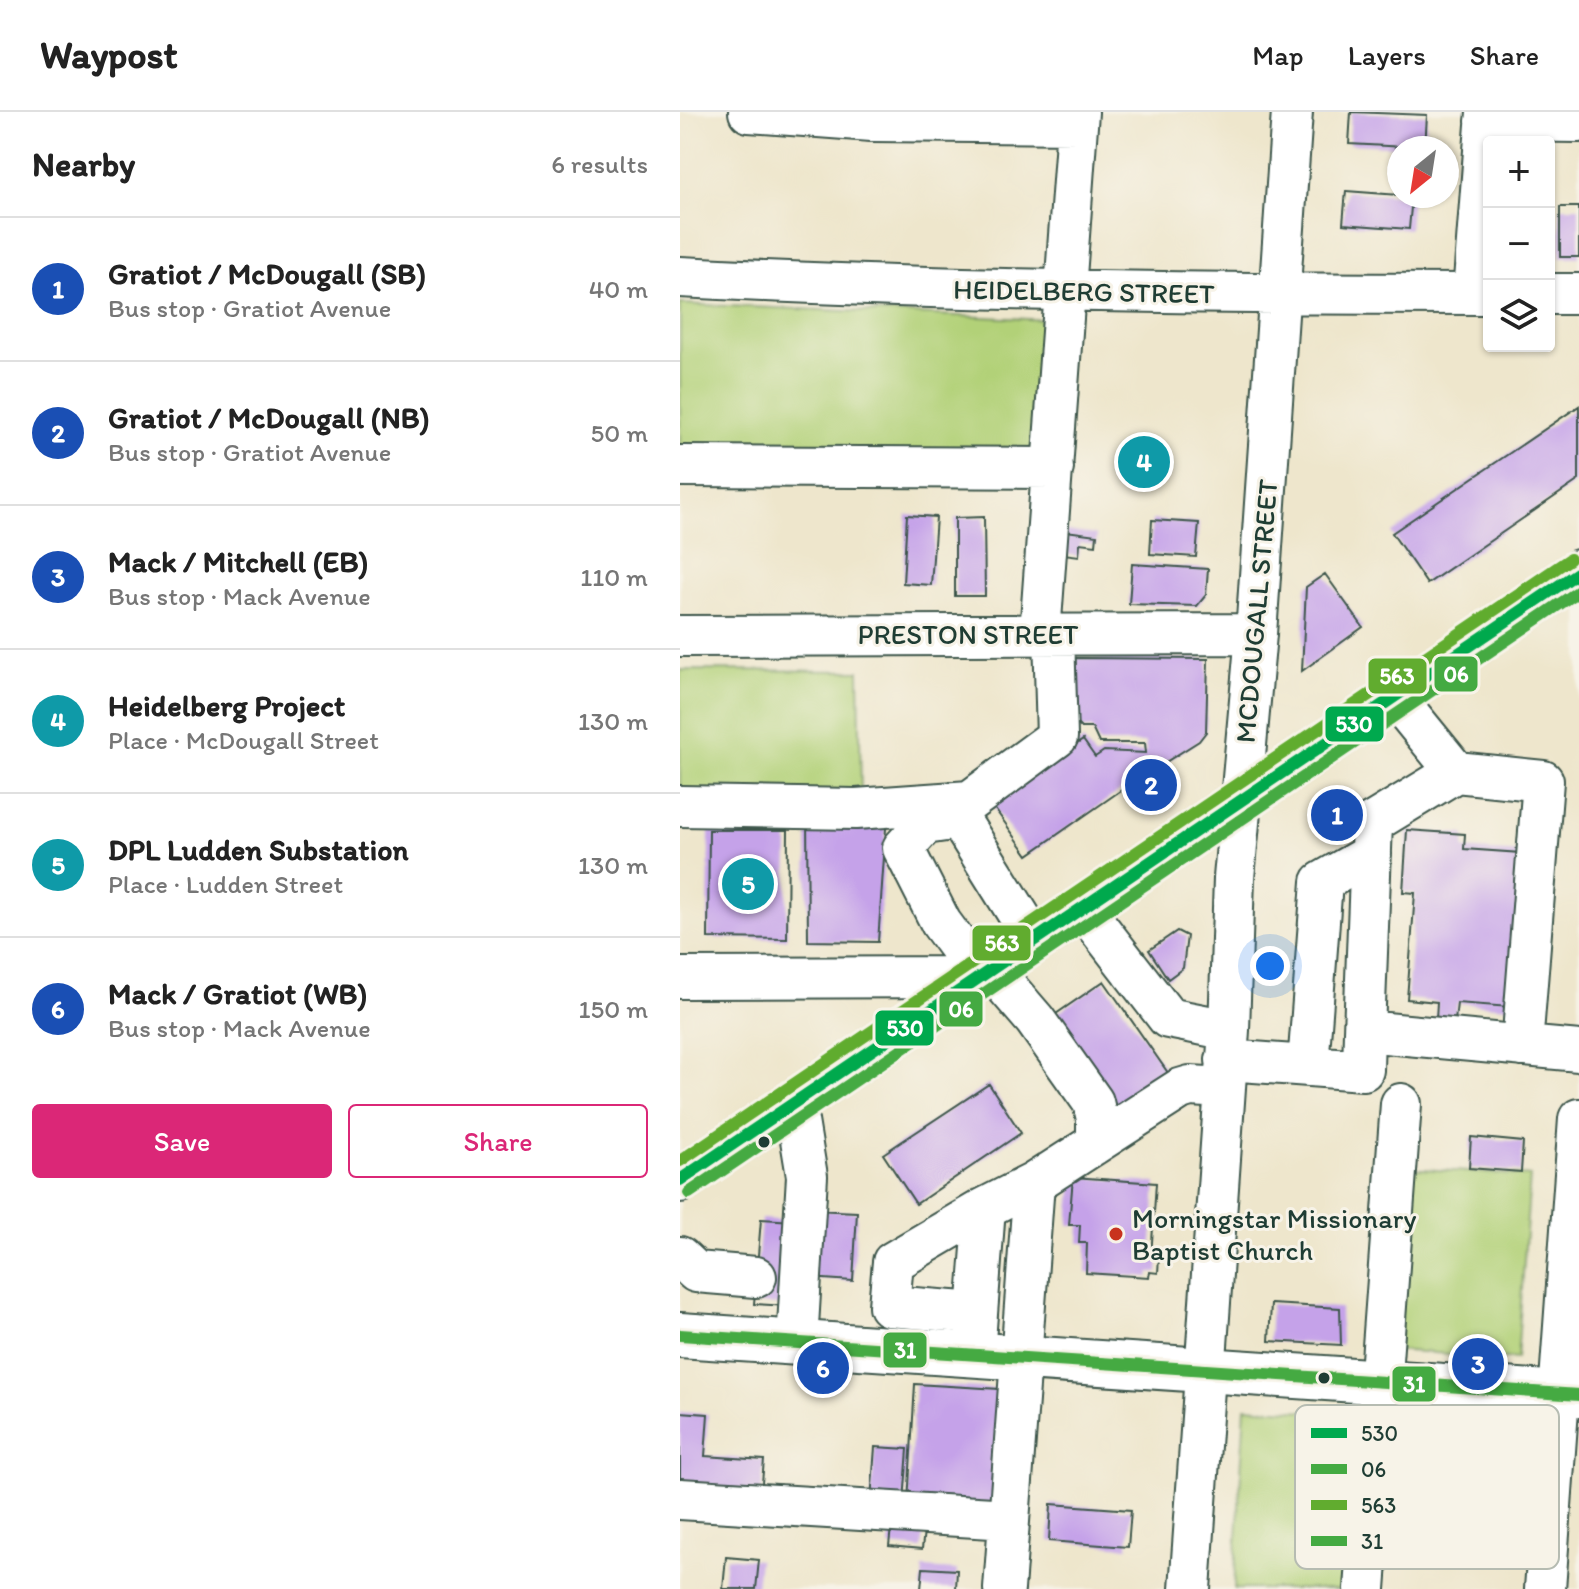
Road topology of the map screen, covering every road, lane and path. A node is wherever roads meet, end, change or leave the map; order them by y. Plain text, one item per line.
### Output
1 (749, 112) edge
2 (1292, 112) edge
3 (1487, 117) edge
4 (1077, 118) edge
5 (1579, 122) edge
6 (680, 277) edge
7 (1065, 292) junction
8 (1280, 294) junction
9 (1481, 294) edge
10 (1555, 294) edge
11 (1579, 294) edge
12 (680, 466) edge
13 (1053, 468) junction
14 (1579, 572) edge
15 (1047, 634) junction
16 (1256, 634) junction
17 (680, 636) edge
18 (1395, 697) junction
19 (1456, 772) junction
20 (1241, 801) junction
21 (680, 806) edge
22 (1371, 854) junction
23 (1083, 908) junction
24 (1035, 941) junction
25 (987, 973) junction
26 (680, 978) edge
27 (1364, 1031) junction
28 (1522, 1046) junction
29 (1579, 1051) edge
30 (1226, 1059) junction
31 (1308, 1066) junction
32 (795, 1103) junction
33 (1401, 1104) dead end
34 (1579, 1119) edge
35 (1093, 1145) junction
36 (680, 1180) edge
37 (1034, 1183) junction
38 (985, 1208) junction
39 (682, 1258) edge
40 (782, 1279) junction
41 (976, 1334) junction
42 (680, 1335) edge
43 (797, 1343) junction
44 (1021, 1358) junction
45 (1205, 1370) junction
46 (1382, 1381) junction
47 (1569, 1394) edge
48 (1380, 1405) edge
49 (1559, 1475) edge
50 (680, 1499) edge
51 (1009, 1519) junction
52 (1367, 1569) edge
53 (1547, 1569) edge
54 (1004, 1589) edge
55 (1190, 1589) edge
56 (1365, 1589) edge
57 (1545, 1589) edge

1 - 4 street
2 - 8 street, MCDOUGALL STREET
3 - 5 street
3 - 9 street
4 - 7 street
6 - 7 street, HEIDELBERG STREET
7 - 8 street, HEIDELBERG STREET
7 - 13 street
8 - 9 street, HEIDELBERG STREET
8 - 16 street, MCDOUGALL STREET
10 - 11 street
12 - 13 street
13 - 15 street
14 - 18 main road
15 - 16 street, PRESTON STREET
15 - 17 street, PRESTON STREET
15 - 21 street
16 - 20 street, MCDOUGALL STREET
18 - 19 street
18 - 20 main road
19 - 22 street
19 - 28 street
20 - 23 main road
20 - 30 street, MCDOUGALL STREET
22 - 27 street
22 - 31 street
23 - 24 main road
23 - 30 street
24 - 25 main road
24 - 25 street
25 - 26 street
25 - 32 main road
25 - 35 street
27 - 28 street
27 - 31 street
28 - 29 street
30 - 31 street
30 - 35 street
30 - 45 street, MCDOUGALL STREET
32 - 36 main road
32 - 40 street
33 - 46 street
34 - 47 street
35 - 37 street
37 - 38 street
37 - 44 street
38 - 41 street
38 - 41 street
39 - 40 street
40 - 43 street
41 - 43 main road
41 - 44 main road
42 - 43 main road
44 - 45 main road
44 - 51 street
45 - 46 main road
45 - 55 street, MCDOUGALL STREET
46 - 47 main road
46 - 48 street
47 - 49 street
50 - 51 street
51 - 54 street
52 - 56 street
53 - 57 street

